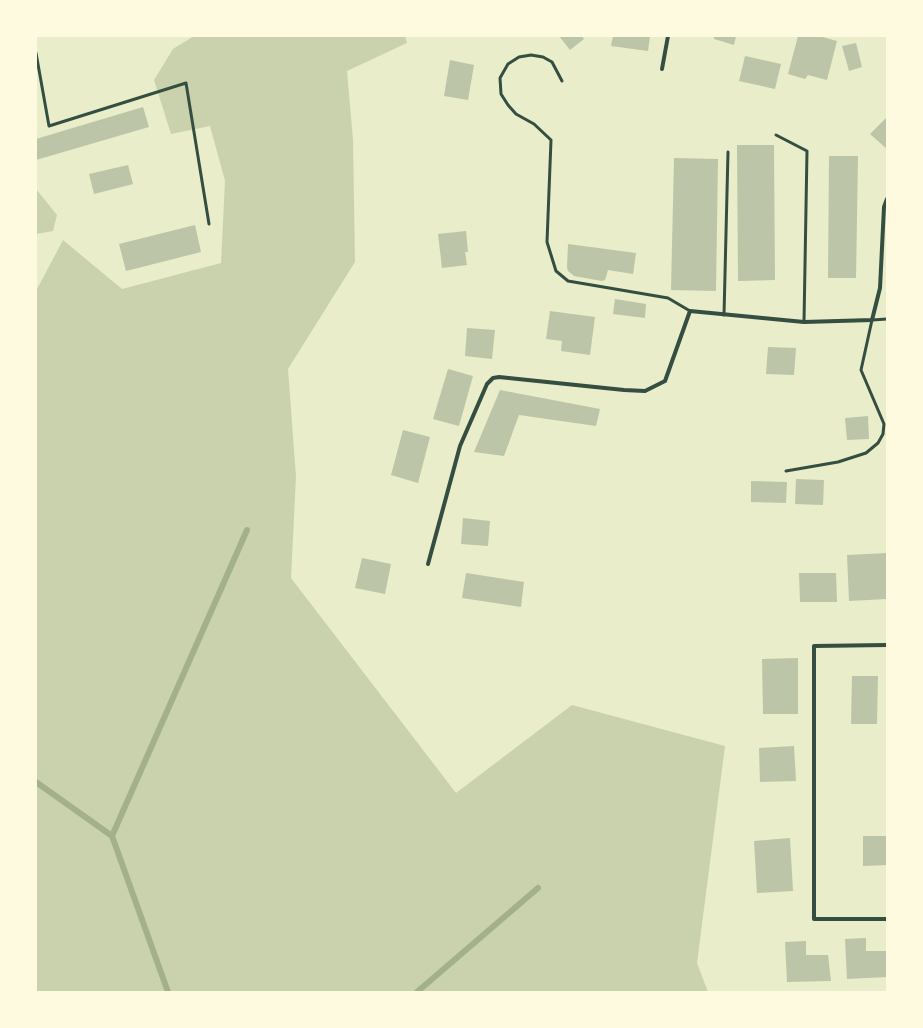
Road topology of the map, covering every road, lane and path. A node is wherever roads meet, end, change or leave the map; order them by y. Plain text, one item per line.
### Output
1 (668, 36) edge
2 (36, 53) edge
3 (662, 69) dead end
4 (562, 81) dead end
5 (776, 135) dead end
6 (728, 152) dead end
7 (887, 199) edge
8 (209, 224) dead end
9 (690, 312) junction
10 (724, 315) junction
11 (887, 319) edge
12 (872, 320) junction
13 (804, 322) junction
14 (786, 471) dead end
15 (428, 564) dead end
16 (887, 645) edge
17 (887, 919) edge

1 - 3 street
2 - 8 lane
4 - 9 lane
5 - 13 lane
6 - 10 lane
7 - 12 street
9 - 10 street
9 - 15 street
10 - 13 street
11 - 12 lane
12 - 13 street
12 - 14 lane
16 - 17 street

